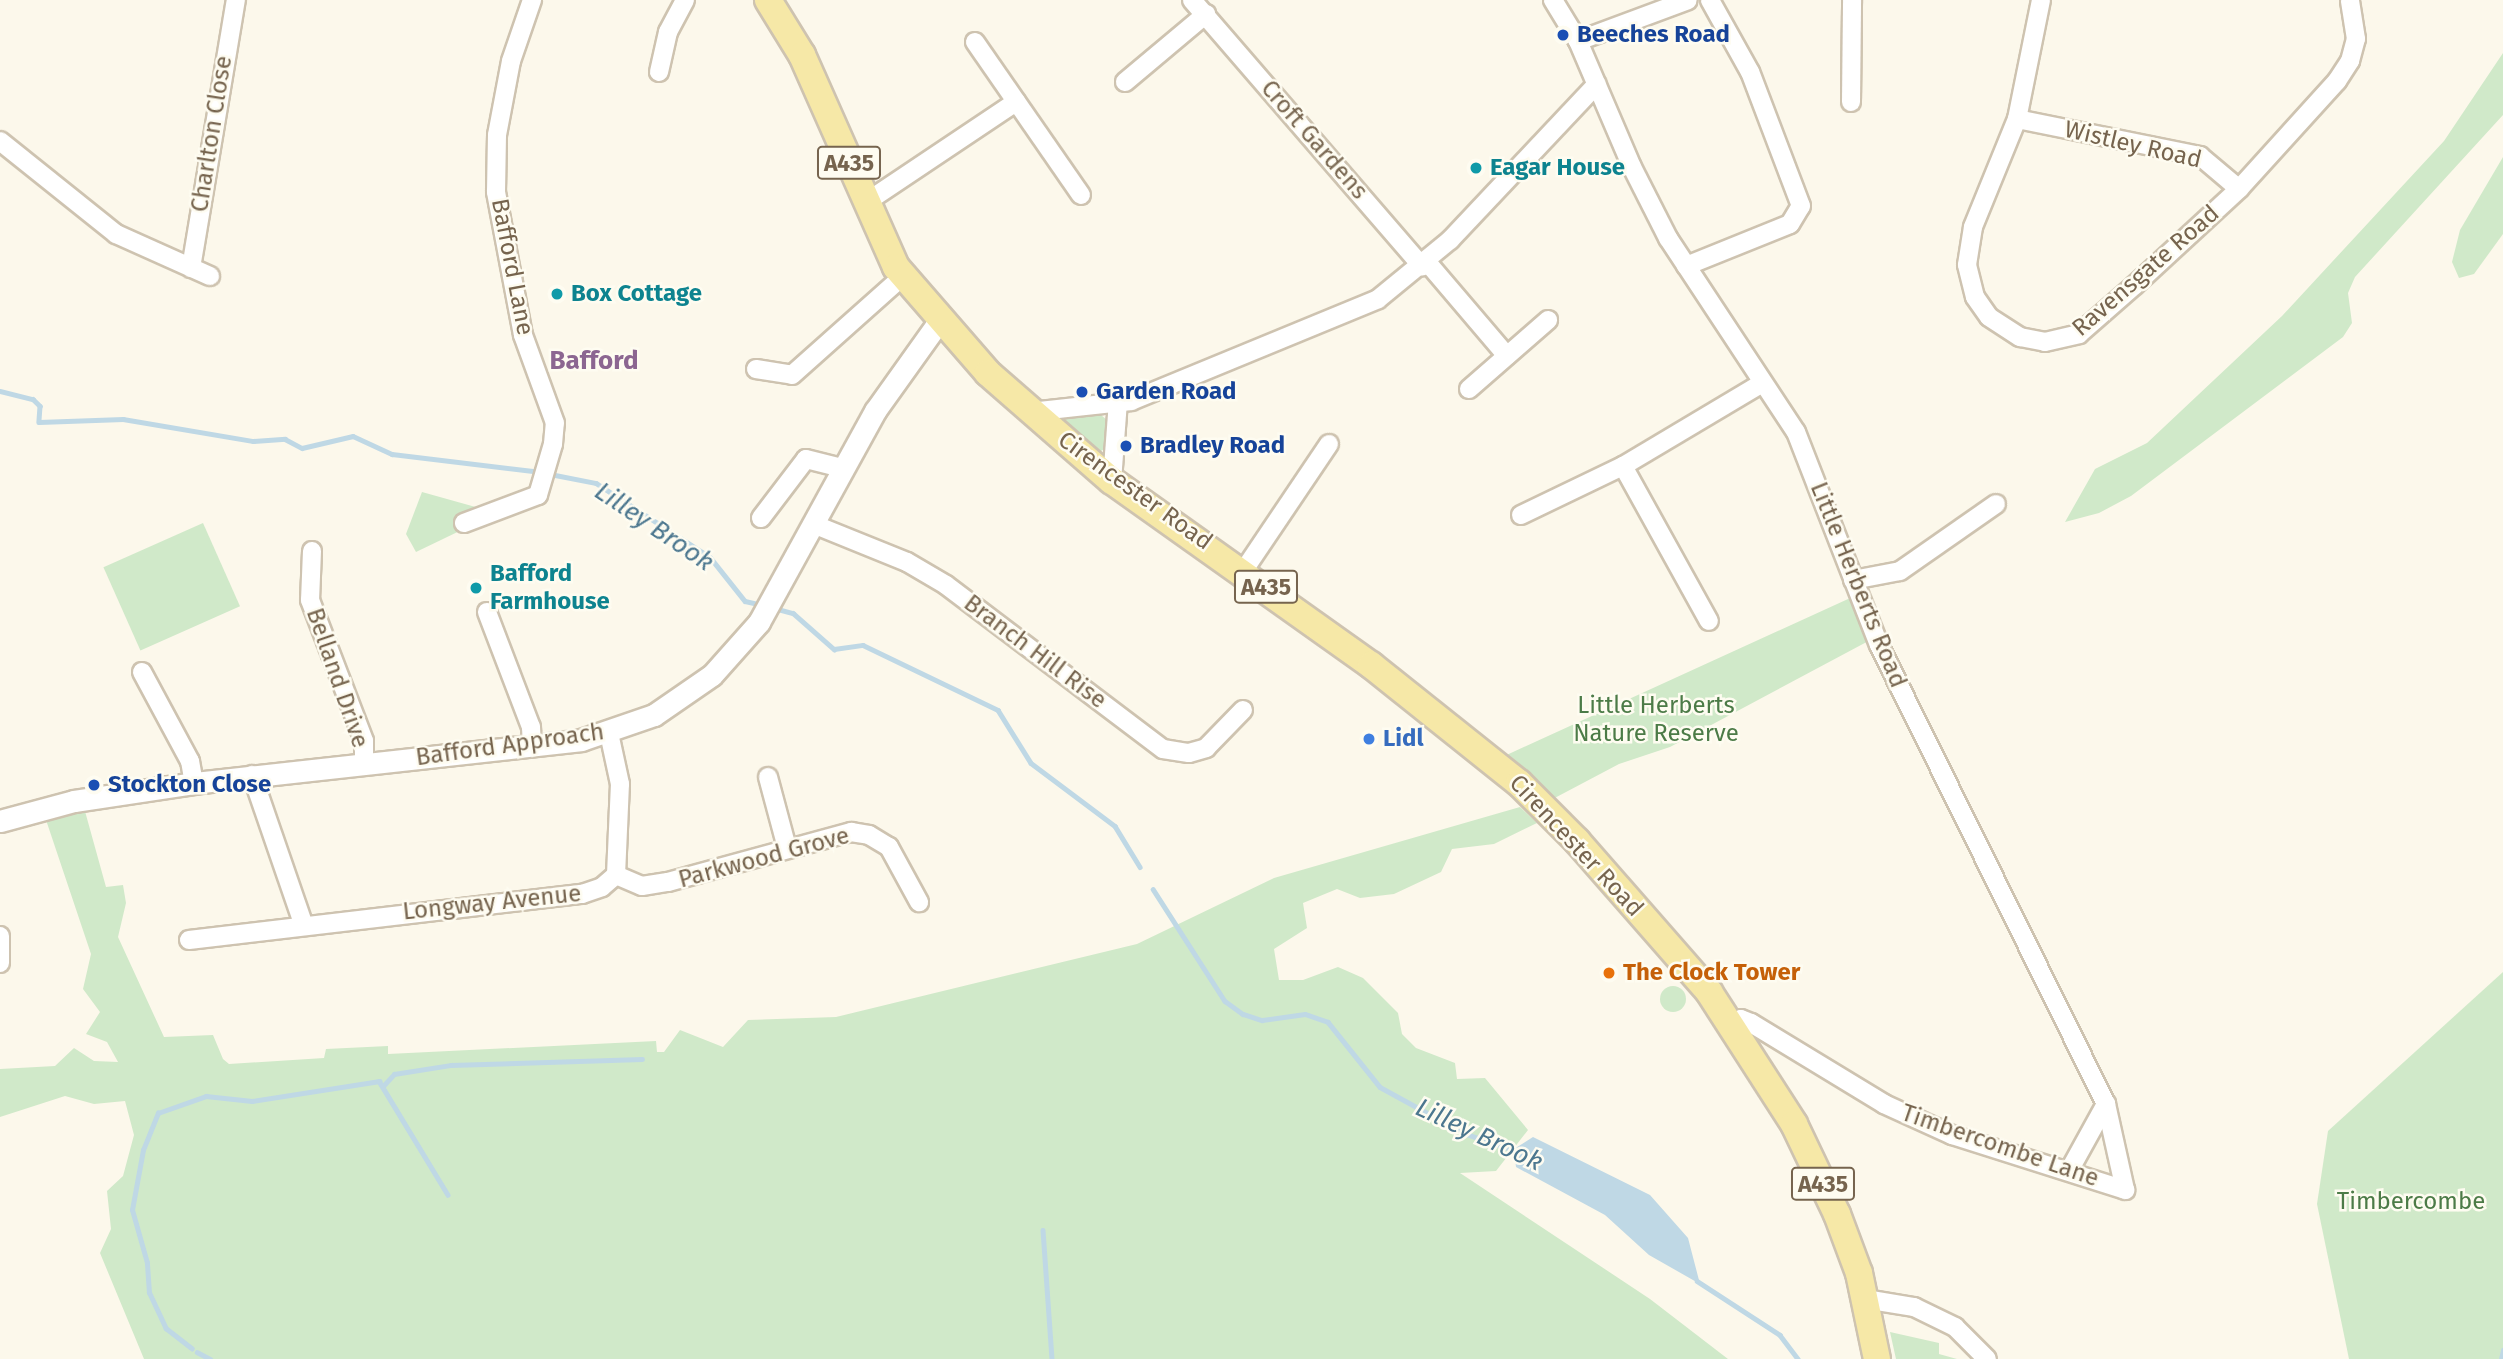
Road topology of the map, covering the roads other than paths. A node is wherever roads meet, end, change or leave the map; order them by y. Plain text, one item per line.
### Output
1 (236, 0) edge
2 (532, 0) edge
3 (685, 0) edge
4 (768, 0) edge
5 (1192, 0) edge
6 (1553, 0) edge
7 (1688, 0) edge
8 (1710, 0) edge
9 (1852, 0) edge
10 (2041, 0) edge
11 (2350, 0) edge
12 (1203, 7) edge
13 (1578, 41) junction
14 (975, 42) dead end
15 (659, 72) dead end
16 (1125, 82) dead end
17 (1597, 84) junction
18 (1016, 102) junction
19 (1851, 102) dead end
20 (2017, 118) junction
21 (0, 141) edge
22 (2239, 189) junction
23 (1081, 195) dead end
24 (865, 203) junction
25 (1424, 264) junction
26 (1685, 266) junction
27 (191, 268) junction
28 (210, 276) dead end
29 (902, 276) junction
30 (940, 320) junction
31 (1548, 320) dead end
32 (1507, 356) junction
33 (756, 369) dead end
34 (1762, 383) junction
35 (1469, 389) dead end
36 (1118, 402) junction
37 (1030, 412) junction
38 (1329, 444) dead end
39 (1623, 466) junction
40 (842, 468) junction
41 (1112, 481) junction
42 (1996, 504) dead end
43 (1521, 515) dead end
44 (761, 518) dead end
45 (464, 523) dead end
46 (813, 524) junction
47 (312, 551) dead end
48 (1244, 570) junction
49 (1853, 580) junction
50 (487, 612) dead end
51 (1709, 621) dead end
52 (142, 672) dead end
53 (1243, 710) dead end
54 (610, 733) junction
55 (532, 745) junction
56 (364, 763) junction
57 (252, 775) junction
58 (768, 777) dead end
59 (194, 783) junction
60 (0, 821) edge
61 (787, 848) junction
62 (616, 875) junction
63 (919, 902) dead end
64 (303, 923) junction
65 (0, 936) edge
66 (189, 940) dead end
67 (0, 963) edge
68 (1731, 1024) junction
69 (2106, 1104) junction
70 (2069, 1171) junction
71 (2125, 1190) joint
72 (1865, 1299) junction
73 (1877, 1359) edge
74 (1987, 1359) edge

1 - 27 street, Charlton Close
2 - 45 street, Bafford Lane
3 - 15 street
4 - 24 main road, Cirencester Road / A435
5 - 12 street, Croft Gardens
6 - 13 street, Little Herberts Road
7 - 13 street
8 - 26 street
9 - 19 street
10 - 20 street, Ravensgate Road
11 - 22 street, Ravensgate Road
12 - 16 street
12 - 25 street, Croft Gardens
13 - 17 street, Little Herberts Road
14 - 18 street
17 - 25 street
17 - 26 street, Little Herberts Road
18 - 23 street
18 - 24 street
20 - 22 street, Wistley Road
20 - 22 street, Ravensgate Road
21 - 27 street
24 - 29 main road, Cirencester Road / A435
25 - 32 street
25 - 36 street
26 - 34 street, Little Herberts Road
27 - 28 street
29 - 30 main road, Cirencester Road / A435
29 - 33 street
30 - 37 main road, Cirencester Road / A435
30 - 40 street, Bafford Approach
31 - 32 street
32 - 35 street
34 - 39 street
34 - 49 street, Little Herberts Road
36 - 37 street
36 - 41 street
37 - 41 main road, Cirencester Road / A435
38 - 48 street
39 - 43 street
39 - 51 street
40 - 44 street
40 - 46 street, Bafford Approach
41 - 48 main road, Cirencester Road / A435
42 - 49 street
46 - 53 street, Branch Hill Rise
46 - 54 street, Bafford Approach
47 - 56 street, Belland Drive
48 - 68 main road, Cirencester Road / A435
49 - 69 street, Little Herberts Road
50 - 55 street
52 - 59 street
54 - 55 street, Bafford Approach
54 - 62 street, Longway Avenue
55 - 56 street, Bafford Approach
56 - 57 street, Bafford Approach
57 - 59 street, Bafford Approach
57 - 64 street
58 - 61 street
59 - 60 street, Bafford Approach
61 - 62 street, Parkwood Grove
61 - 63 street, Parkwood Grove
62 - 64 street, Longway Avenue
64 - 66 street, Longway Avenue
65 - 67 street
68 - 70 street, Timbercombe Lane
68 - 72 main road, Cirencester Road / A435
69 - 70 street
69 - 71 street, Little Herberts Road
70 - 71 street, Timbercombe Lane
72 - 73 main road, Cirencester Road / A435
72 - 74 street

